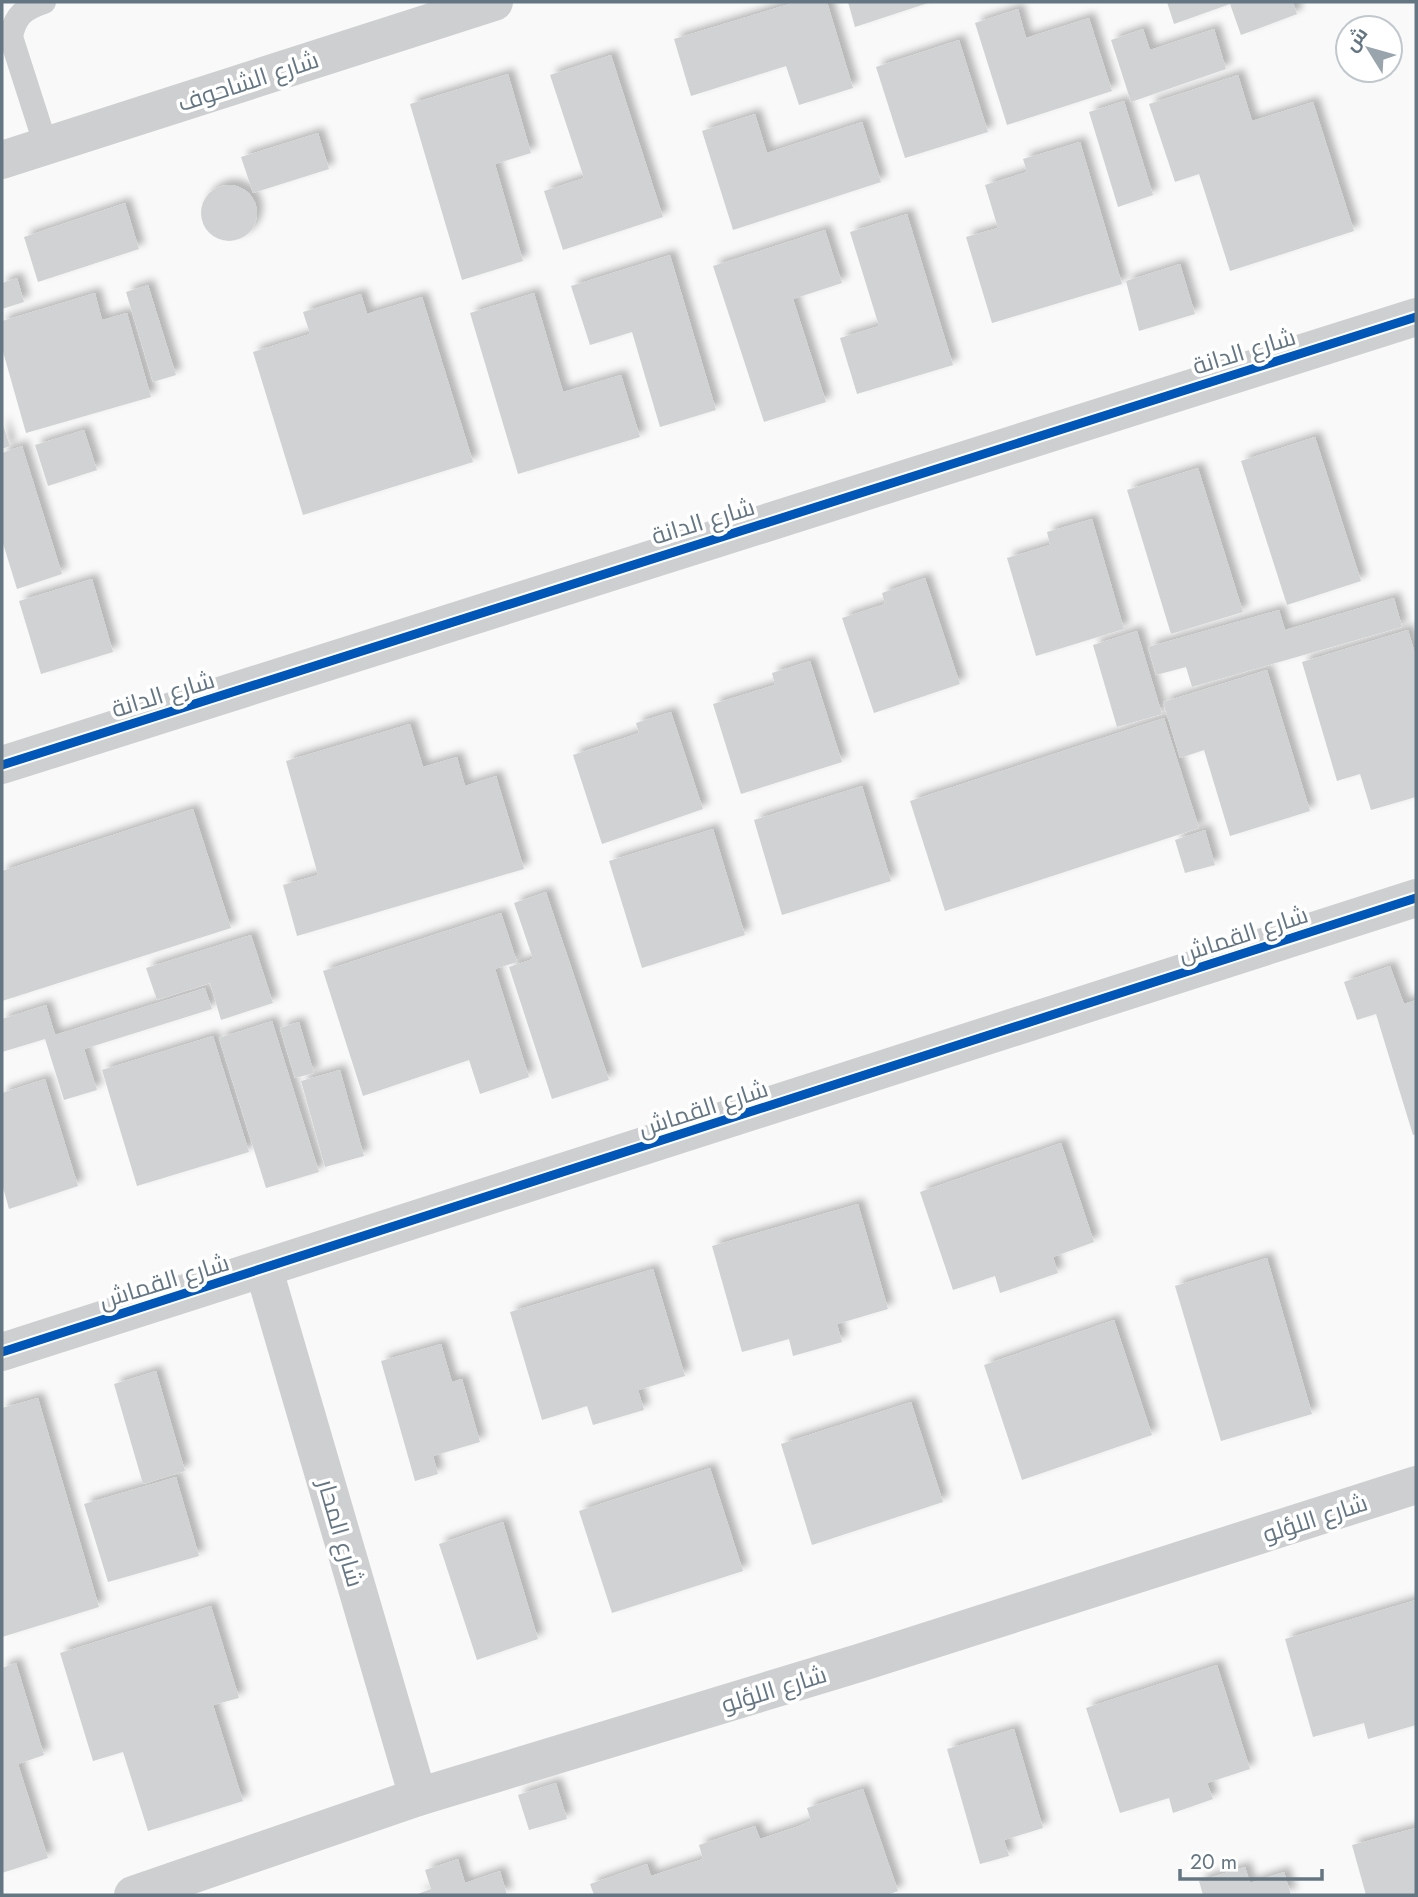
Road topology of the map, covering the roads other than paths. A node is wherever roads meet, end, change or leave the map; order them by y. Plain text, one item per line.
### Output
1 (44, 2) edge
2 (494, 2) edge
3 (46, 146) junction
4 (2, 160) edge
5 (1416, 317) edge
6 (2, 765) edge
7 (1416, 898) edge
8 (264, 1270) junction
9 (2, 1352) edge
10 (1416, 1485) edge
11 (418, 1797) junction
12 (133, 1895) edge

1 - 3 lane
2 - 3 street, شارع الشاحوف
3 - 4 street, شارع الشاحوف
5 - 6 street, شارع الدانة
7 - 8 street, شارع القماش
8 - 9 street, شارع القماش
8 - 11 street, شارع المحار
10 - 11 street, شارع اللؤلو
11 - 12 street, شارع اللؤلو

